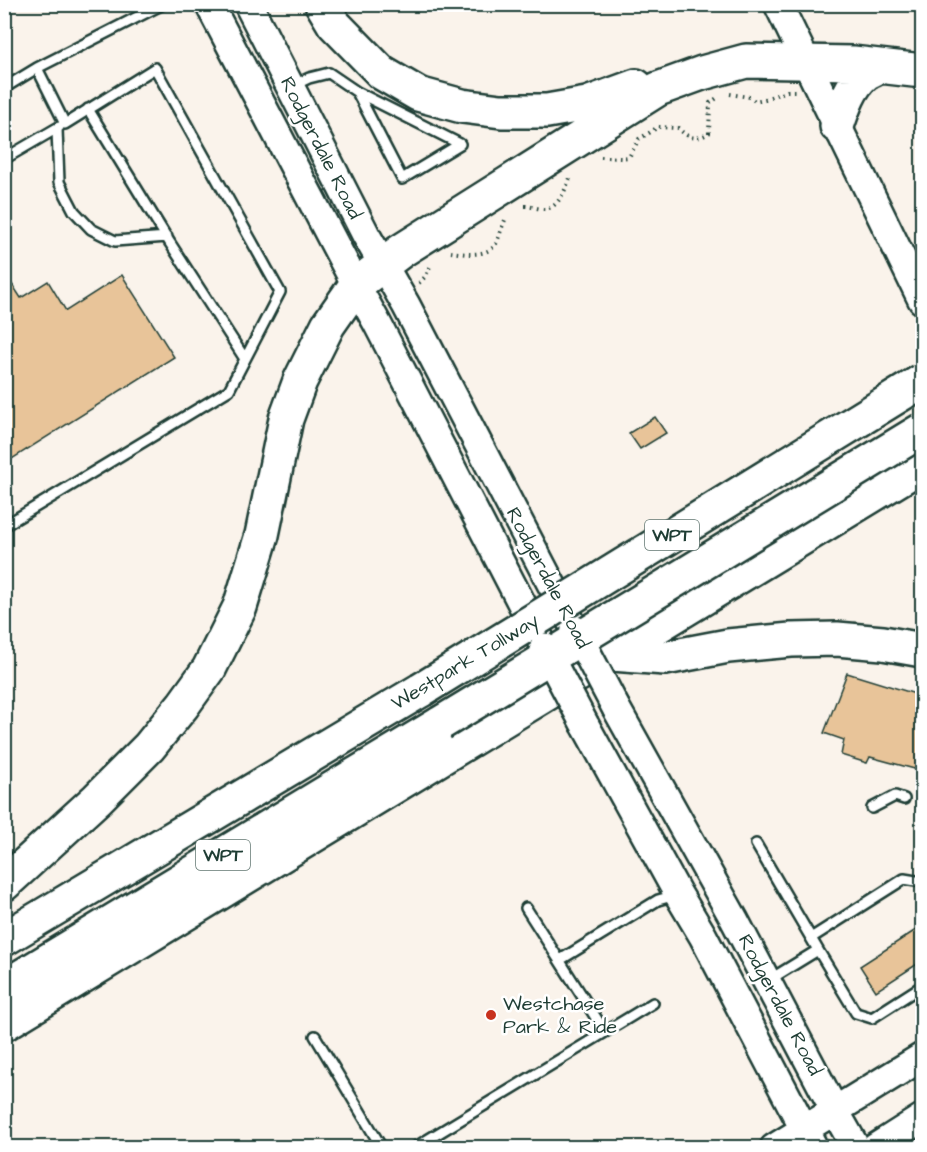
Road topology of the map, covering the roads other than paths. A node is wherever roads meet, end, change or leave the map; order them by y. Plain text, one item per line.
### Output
1 (163, 4) edge
2 (209, 4) edge
3 (248, 4) edge
4 (322, 4) edge
5 (778, 4) edge
6 (37, 68) junction
7 (865, 68) junction
8 (922, 71) edge
9 (810, 72) junction
10 (290, 87) junction
11 (4, 88) edge
12 (658, 89) junction
13 (357, 92) junction
14 (88, 109) junction
15 (61, 126) junction
16 (837, 126) junction
17 (4, 159) edge
18 (167, 237) junction
19 (382, 264) junction
20 (356, 285) junction
21 (922, 300) edge
22 (245, 359) junction
23 (922, 381) edge
24 (922, 430) edge
25 (922, 465) edge
26 (4, 525) edge
27 (922, 650) edge
28 (612, 654) junction
29 (609, 768) junction
30 (904, 799) dead end
31 (872, 808) dead end
32 (756, 844) dead end
33 (708, 874) junction
34 (922, 882) edge
35 (4, 884) edge
36 (678, 894) junction
37 (526, 908) dead end
38 (811, 938) junction
39 (4, 939) edge
40 (818, 951) junction
41 (560, 960) junction
42 (767, 981) junction
43 (922, 986) edge
44 (4, 987) edge
45 (653, 1003) dead end
46 (4, 1024) edge
47 (605, 1032) junction
48 (315, 1036) dead end
49 (922, 1057) edge
50 (835, 1111) junction
51 (922, 1118) edge
52 (809, 1138) edge
53 (382, 1148) edge
54 (414, 1148) edge
55 (774, 1148) edge
56 (856, 1148) edge
57 (875, 1148) edge

1 - 6 lane
2 - 20 street, Rodgerdale Road
3 - 10 street, Rodgerdale Road
4 - 12 highway
5 - 9 street
6 - 11 lane
6 - 15 lane
7 - 8 highway
7 - 9 highway
7 - 16 highway
9 - 12 highway
9 - 16 street
10 - 13 lane
10 - 19 street, Rodgerdale Road
12 - 19 highway
13 - 13 lane
14 - 15 lane
14 - 18 lane
14 - 22 lane
15 - 17 lane
15 - 18 lane
16 - 21 street
18 - 22 lane
19 - 20 highway
19 - 33 street, Rodgerdale Road, bridge
20 - 29 street, Rodgerdale Road, bridge
20 - 35 highway
22 - 26 lane
23 - 39 highway, Westpark Tollway / WPT, bridge
24 - 44 highway, Westpark Tollway / WPT, bridge
25 - 28 highway
27 - 28 highway
28 - 46 highway
29 - 33 street
29 - 36 street, Rodgerdale Road
30 - 31 lane
32 - 38 lane
33 - 42 street, Rodgerdale Road
34 - 38 lane
36 - 41 lane
36 - 52 street, Rodgerdale Road
37 - 41 lane
38 - 40 lane
40 - 42 lane
40 - 43 lane
41 - 47 lane
42 - 50 street, Rodgerdale Road
45 - 47 lane
47 - 54 lane
48 - 53 lane
49 - 50 street
50 - 52 street
50 - 56 street, Rodgerdale Road
51 - 57 street
52 - 55 street

